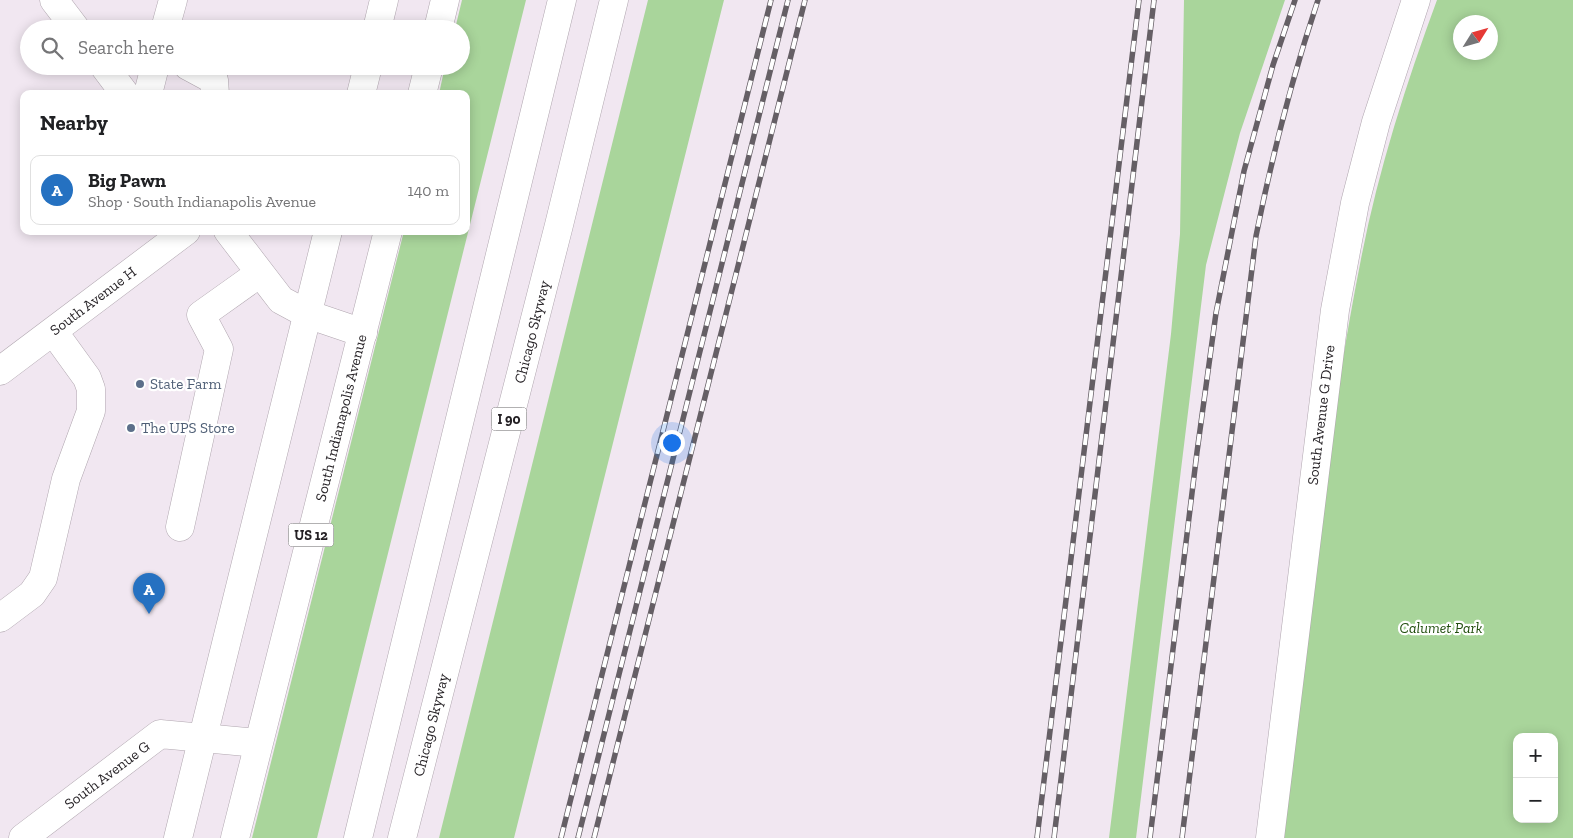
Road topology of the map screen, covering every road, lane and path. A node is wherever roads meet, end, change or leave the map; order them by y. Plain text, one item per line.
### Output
1 (54, 0) edge
2 (172, 0) edge
3 (384, 0) edge
4 (445, 0) edge
5 (562, 0) edge
6 (614, 0) edge
7 (1416, 0) edge
8 (69, 20) edge
9 (167, 20) edge
10 (379, 20) edge
11 (440, 20) edge
12 (111, 75) edge
13 (153, 75) edge
14 (205, 75) edge
15 (366, 75) edge
16 (427, 75) edge
17 (122, 90) edge
18 (149, 90) edge
19 (215, 90) edge
20 (362, 90) edge
21 (423, 90) edge
22 (181, 235) edge
23 (231, 235) edge
24 (327, 235) edge
25 (387, 235) edge
26 (260, 273) junction
27 (307, 314) junction
28 (53, 331) junction
29 (362, 333) junction
30 (0, 371) edge
31 (180, 527) dead end
32 (0, 618) edge
33 (203, 738) junction
34 (258, 743) junction
35 (23, 838) edge
36 (178, 838) edge
37 (235, 838) edge
38 (358, 838) edge
39 (402, 838) edge
40 (1270, 838) edge

1 - 8 main road
2 - 9 main road
3 - 10 main road
4 - 11 main road
5 - 38 main road
6 - 39 main road, Chicago Skyway / I 90
7 - 40 main road, South Avenue G Drive
12 - 17 main road
13 - 18 main road
14 - 19 main road
15 - 20 main road
16 - 21 main road
22 - 28 main road, South Avenue H
23 - 26 main road
24 - 27 main road
25 - 29 main road, South Indianapolis Avenue / US 12
26 - 27 main road
26 - 31 main road
27 - 29 main road
27 - 33 main road
28 - 30 main road, South Avenue H
28 - 32 main road
29 - 34 main road, South Indianapolis Avenue / US 12
33 - 34 main road, South Avenue G
33 - 35 main road, South Avenue G
33 - 36 main road
34 - 37 main road, South Indianapolis Avenue / US 12

